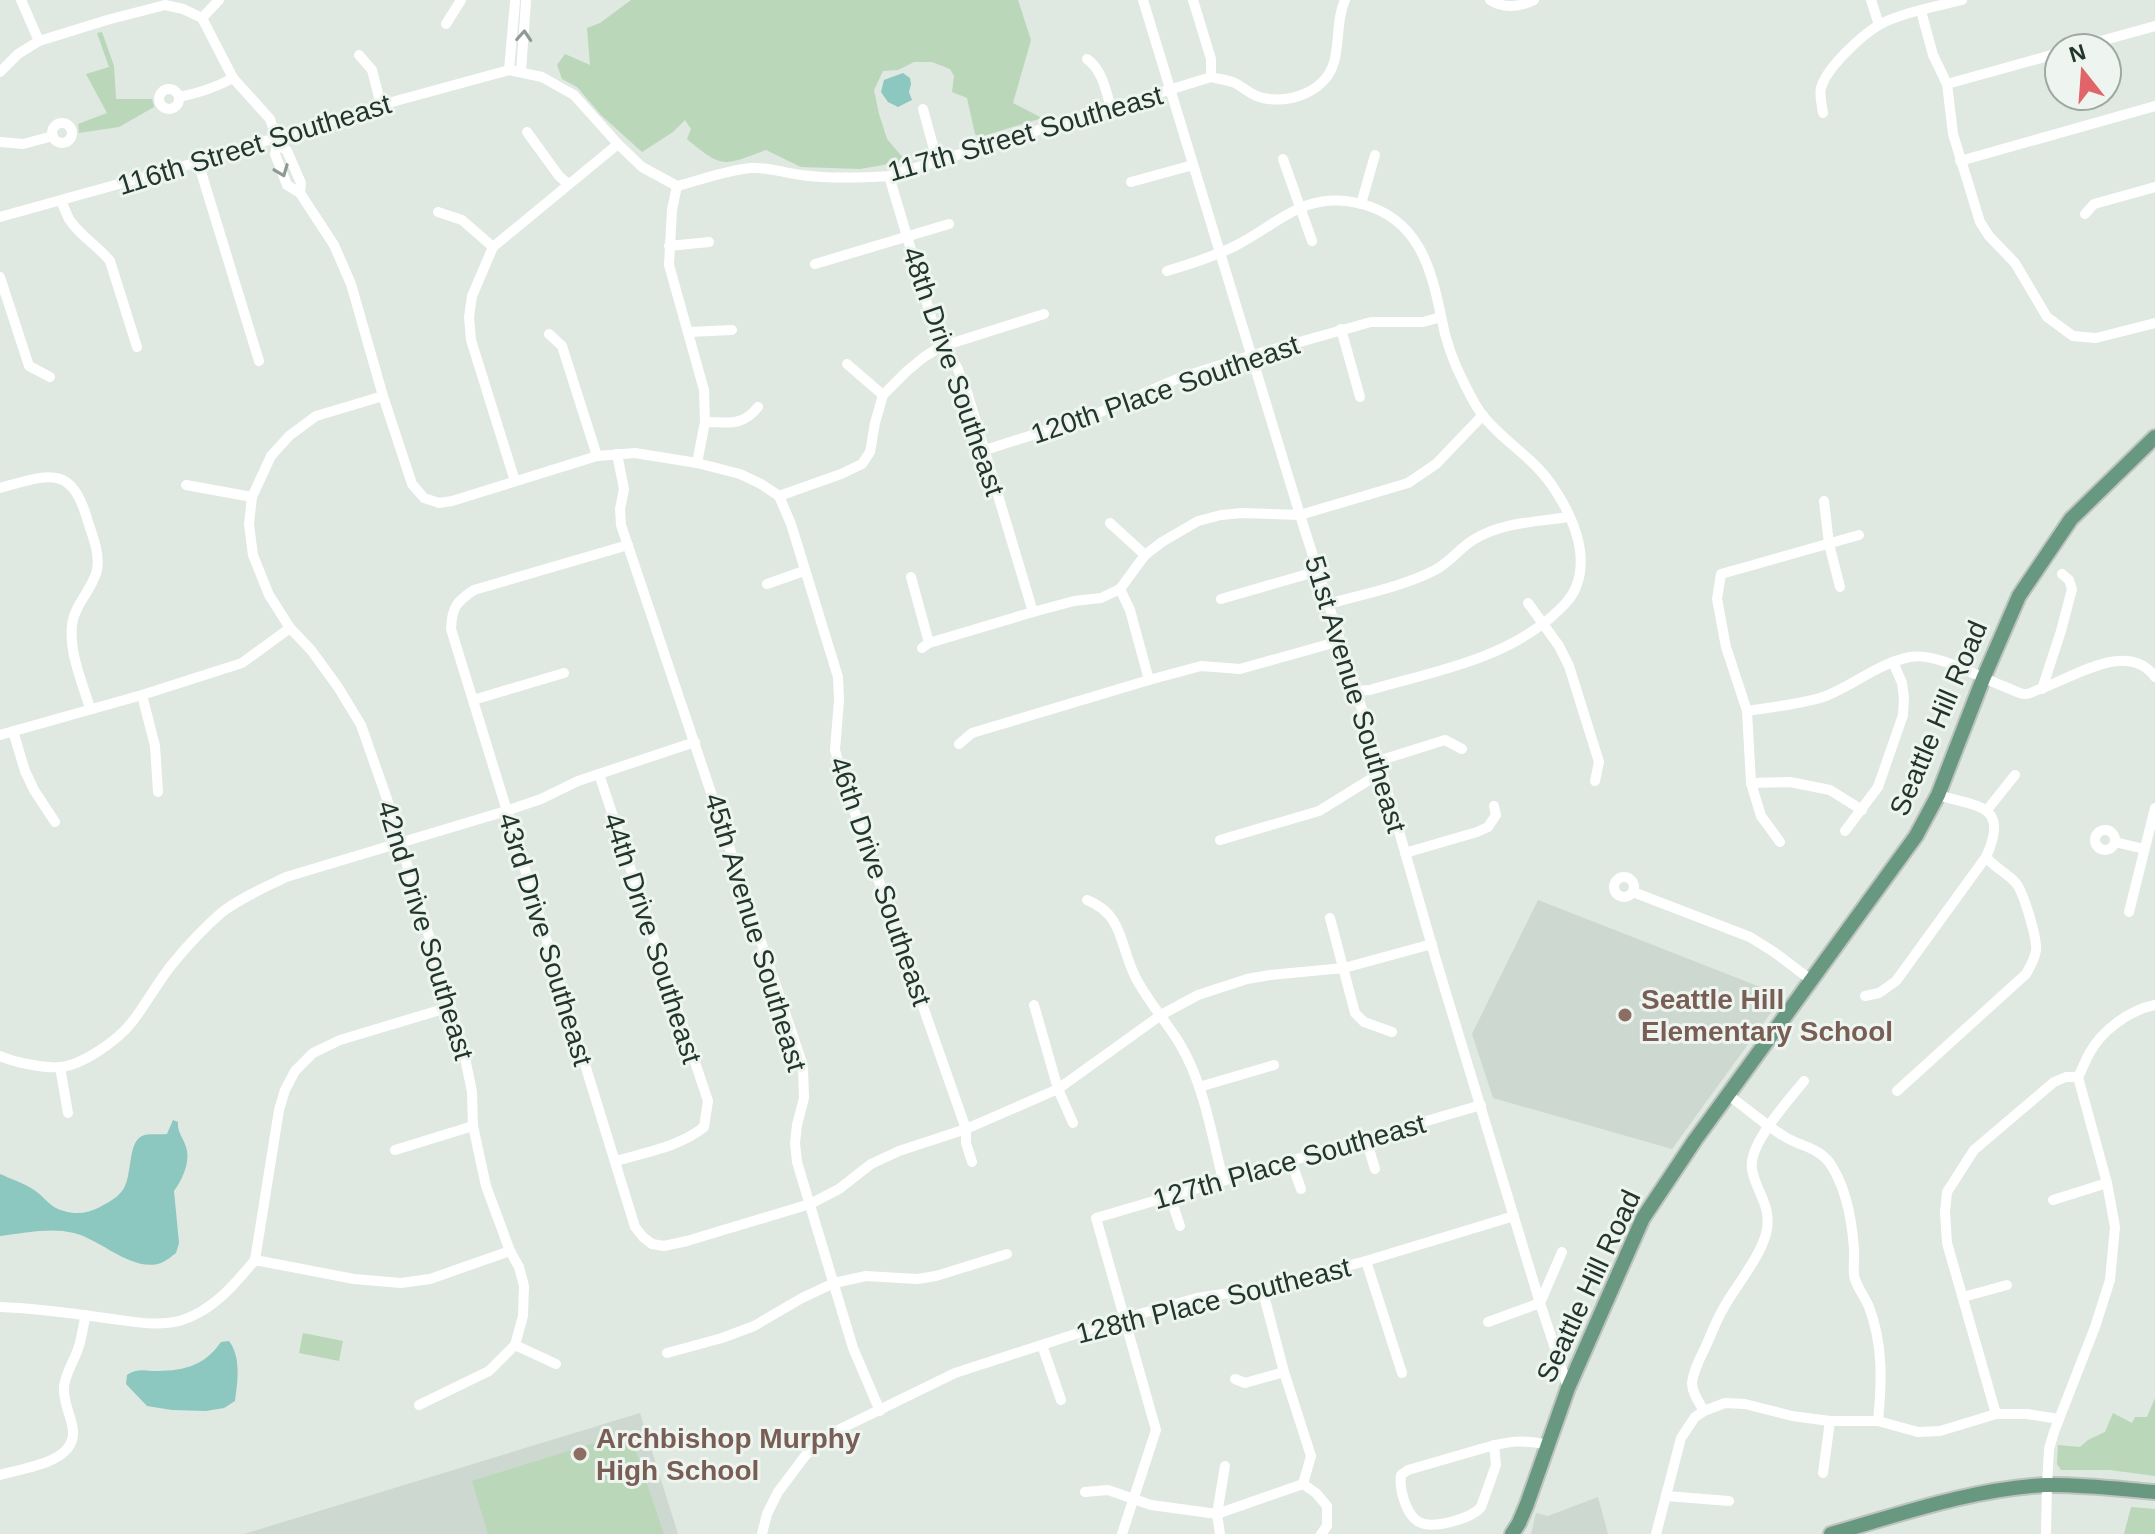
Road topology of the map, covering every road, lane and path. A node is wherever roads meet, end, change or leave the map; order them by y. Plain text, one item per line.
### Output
1 (21, 0) edge
2 (219, 0) edge
3 (461, 0) edge
4 (1143, 0) edge
5 (1193, 0) edge
6 (1345, 0) edge
7 (1534, 0) edge
8 (1871, 0) edge
9 (1962, 0) edge
10 (521, 1) edge
11 (1494, 3) edge
12 (1921, 11) junction
13 (202, 18) junction
14 (446, 24) dead end
15 (1879, 25) junction
16 (2155, 26) edge
17 (2123, 35) edge
18 (39, 41) junction
19 (359, 55) dead end
20 (2043, 57) edge
21 (1087, 59) dead end
22 (509, 70) junction
23 (521, 71) junction
24 (0, 72) edge
25 (1211, 77) junction
26 (233, 78) junction
27 (1947, 84) junction
28 (1170, 90) junction
29 (179, 97) dead end
30 (381, 105) junction
31 (2155, 106) edge
32 (1111, 108) junction
33 (923, 109) dead end
34 (1823, 113) dead end
35 (527, 132) dead end
36 (53, 136) dead end
37 (277, 140) junction
38 (0, 142) edge
39 (618, 144) junction
40 (1375, 155) dead end
41 (1283, 159) dead end
42 (937, 160) junction
43 (1960, 161) junction
44 (198, 162) junction
45 (1193, 165) junction
46 (889, 176) junction
47 (1131, 182) dead end
48 (568, 184) junction
49 (677, 186) junction
50 (2155, 187) edge
51 (61, 201) junction
52 (1361, 204) junction
53 (1300, 206) junction
54 (438, 212) dead end
55 (2085, 214) dead end
56 (0, 217) edge
57 (949, 224) dead end
58 (907, 238) junction
59 (1312, 241) dead end
60 (709, 242) dead end
61 (669, 246) junction
62 (493, 247) junction
63 (1221, 253) junction
64 (815, 264) dead end
65 (1167, 271) dead end
66 (0, 277) edge
67 (1044, 314) dead end
68 (1441, 317) junction
69 (2155, 323) edge
70 (1341, 329) junction
71 (732, 330) dead end
72 (689, 332) junction
73 (549, 334) dead end
74 (137, 347) dead end
75 (940, 347) junction
76 (1253, 355) junction
77 (259, 361) dead end
78 (847, 364) dead end
79 (50, 377) dead end
80 (883, 395) junction
81 (383, 396) junction
82 (1360, 397) dead end
83 (758, 407) dead end
84 (1483, 415) junction
85 (705, 422) junction
86 (2155, 437) edge
87 (985, 450) junction
88 (617, 454) junction
89 (597, 456) junction
90 (697, 463) junction
91 (515, 481) junction
92 (186, 485) dead end
93 (0, 488) edge
94 (779, 496) junction
95 (252, 497) junction
96 (1824, 501) dead end
97 (1300, 515) junction
98 (1569, 517) junction
99 (1110, 523) dead end
100 (1859, 535) dead end
101 (1829, 544) junction
102 (628, 545) junction
103 (1145, 555) junction
104 (804, 571) junction
105 (1318, 571) junction
106 (2062, 574) dead end
107 (911, 577) dead end
108 (767, 584) dead end
109 (1840, 587) dead end
110 (1120, 589) junction
111 (1221, 599) dead end
112 (1528, 603) dead end
113 (1328, 604) junction
114 (1033, 612) junction
115 (1542, 624) junction
116 (290, 628) junction
117 (1340, 641) junction
118 (1893, 662) junction
119 (564, 673) dead end
120 (2155, 677) edge
121 (1983, 679) junction
122 (1149, 680) junction
123 (2042, 689) junction
124 (1356, 691) junction
125 (142, 695) junction
126 (473, 700) junction
127 (90, 708) junction
128 (1747, 711) junction
129 (13, 731) junction
130 (0, 735) edge
131 (695, 742) junction
132 (959, 744) dead end
133 (1462, 749) dead end
134 (1380, 766) junction
135 (599, 774) junction
136 (2015, 775) dead end
137 (1595, 781) dead end
138 (1751, 783) junction
139 (158, 792) dead end
140 (1938, 795) junction
141 (1494, 806) dead end
142 (2155, 808) edge
143 (1862, 810) junction
144 (1987, 810) junction
145 (506, 811) junction
146 (55, 822) dead end
147 (1845, 831) dead end
148 (1220, 840) dead end
149 (401, 841) junction
150 (1780, 842) dead end
151 (2115, 842) dead end
152 (2144, 849) junction
153 (1405, 853) junction
154 (1986, 857) junction
155 (1633, 892) dead end
156 (1087, 900) dead end
157 (2129, 912) dead end
158 (1330, 918) dead end
159 (1432, 944) junction
160 (1344, 968) junction
161 (1811, 980) junction
162 (1865, 996) dead end
163 (1034, 1005) dead end
164 (2155, 1005) edge
165 (450, 1007) junction
166 (1161, 1015) junction
167 (1392, 1032) dead end
168 (0, 1056) edge
169 (1274, 1065) dead end
170 (60, 1067) junction
171 (2078, 1077) junction
172 (1804, 1081) dead end
173 (1199, 1087) junction
174 (1058, 1089) junction
175 (1897, 1091) dead end
176 (1728, 1095) junction
177 (1481, 1105) junction
178 (68, 1113) dead end
179 (1073, 1123) dead end
180 (1768, 1125) junction
181 (473, 1126) junction
182 (966, 1129) junction
183 (1366, 1139) junction
184 (395, 1150) dead end
185 (616, 1161) junction
186 (1291, 1161) junction
187 (972, 1162) dead end
188 (1375, 1169) dead end
189 (1223, 1180) junction
190 (2107, 1183) junction
191 (1301, 1189) dead end
192 (1170, 1196) junction
193 (2053, 1200) dead end
194 (810, 1204) junction
195 (1514, 1216) junction
196 (1180, 1226) dead end
197 (510, 1251) junction
198 (1562, 1252) dead end
199 (1007, 1254) dead end
200 (255, 1260) junction
201 (1366, 1261) junction
202 (834, 1283) junction
203 (2007, 1285) dead end
204 (1262, 1288) junction
205 (1963, 1297) junction
206 (1540, 1303) junction
207 (0, 1307) edge
208 (86, 1315) junction
209 (1125, 1318) junction
210 (1488, 1322) dead end
211 (515, 1345) junction
212 (1042, 1345) junction
213 (667, 1353) dead end
214 (556, 1364) dead end
215 (1284, 1372) junction
216 (1402, 1373) dead end
217 (1235, 1379) dead end
218 (1568, 1388) junction
219 (1061, 1400) dead end
220 (419, 1405) dead end
221 (880, 1411) junction
222 (1704, 1411) junction
223 (1996, 1414) junction
224 (2059, 1419) junction
225 (1830, 1421) junction
226 (1878, 1421) junction
227 (1494, 1445) junction
228 (1548, 1445) junction
229 (1225, 1466) dead end
230 (1823, 1473) dead end
231 (0, 1475) edge
232 (1303, 1484) junction
233 (2047, 1485) junction
234 (1085, 1492) dead end
235 (2155, 1492) edge
236 (1666, 1496) junction
237 (1133, 1500) junction
238 (1729, 1501) dead end
239 (1217, 1514) junction
240 (762, 1534) edge
241 (1122, 1534) edge
242 (1220, 1534) edge
243 (1321, 1534) edge
244 (1512, 1534) edge
245 (1656, 1534) edge
246 (1831, 1534) edge
247 (2046, 1534) edge

1 - 18 street
2 - 13 street
3 - 14 street
4 - 28 street, 51st Avenue Southeast
5 - 25 street
6 - 25 street
7 - 11 street
8 - 15 street
9 - 12 street
10 - 22 street
23 -> 10 street
12 - 15 street
12 - 27 street
13 - 18 street
13 - 26 street
15 - 34 street
16 - 17 street
18 - 24 street
19 - 30 street
20 - 27 street
21 - 32 street
22 - 23 street
22 - 30 street, 116th Street Southeast
23 - 39 street
25 - 28 street, 117th Street Southeast
26 - 29 street
26 - 37 street
27 - 43 street
28 - 32 street, 117th Street Southeast
28 - 45 street, 51st Avenue Southeast
30 - 37 street, 116th Street Southeast
31 - 43 street
32 - 42 street, 117th Street Southeast
33 - 42 street
35 - 48 street
36 - 38 street
37 - 44 street, 116th Street Southeast
37 - 81 street
39 - 48 street
39 - 49 street
40 - 52 street
41 - 53 street
42 - 46 street, 117th Street Southeast
43 - 69 street
44 - 51 street, 116th Street Southeast
44 - 77 street
45 - 47 street
45 - 63 street, 51st Avenue Southeast
46 - 49 street, 117th Street Southeast
46 - 58 street, 48th Drive Southeast
48 - 62 street
49 - 61 street
50 - 55 street
51 - 56 street, 116th Street Southeast
51 - 74 street
52 - 53 street
52 - 68 street
53 - 59 street
53 - 63 street
54 - 62 street
57 - 58 street
58 - 64 street
58 - 75 street, 48th Drive Southeast
60 - 61 street
61 - 72 street
62 - 91 street
63 - 65 street
63 - 76 street, 51st Avenue Southeast
66 - 79 street
67 - 75 street
68 - 70 street, 120th Place Southeast
68 - 84 street
70 - 76 street, 120th Place Southeast
70 - 82 street
71 - 72 street
72 - 85 street
73 - 89 street
75 - 80 street
75 - 87 street, 48th Drive Southeast
76 - 87 street, 120th Place Southeast
76 - 97 street, 51st Avenue Southeast
78 - 80 street
80 - 94 street
81 - 91 street
81 - 95 street
83 - 85 street
84 - 97 street
84 - 98 street
85 - 90 street
86 - 121 main road, Seattle Hill Road
87 - 114 street, 48th Drive Southeast
88 - 89 street
88 - 90 street
88 - 102 street, 45th Avenue Southeast
89 - 91 street
90 - 94 street
92 - 95 street
93 - 127 street
94 - 104 street, 46th Drive Southeast
95 - 116 street, 42nd Drive Southeast
96 - 101 street
97 - 103 street
97 - 105 street, 51st Avenue Southeast
98 - 113 street
98 - 115 street
99 - 103 street
100 - 101 street
101 - 109 street
101 - 128 street
102 - 126 street, 43rd Drive Southeast
102 - 131 street, 45th Avenue Southeast
103 - 110 street
104 - 108 street
104 - 182 street, 46th Drive Southeast
105 - 111 street
105 - 113 street, 51st Avenue Southeast
106 - 123 street
107 - 114 street
110 - 114 street
110 - 122 street
112 - 115 street
113 - 117 street, 51st Avenue Southeast
115 - 124 street
115 - 137 street
116 - 125 street
116 - 149 street, 42nd Drive Southeast
117 - 122 street
117 - 124 street, 51st Avenue Southeast
118 - 121 street
118 - 128 street
118 - 143 street
119 - 126 street
120 - 123 street
121 - 123 street
121 - 140 main road, Seattle Hill Road
122 - 132 street
124 - 134 street, 51st Avenue Southeast
125 - 127 street
125 - 139 street
126 - 145 street, 43rd Drive Southeast
127 - 129 street
128 - 138 street
129 - 130 street
129 - 146 street
131 - 135 street
131 - 194 street, 45th Avenue Southeast
133 - 134 street
134 - 148 street
134 - 153 street, 51st Avenue Southeast
135 - 145 street
135 - 185 street, 44th Drive Southeast
136 - 144 street
138 - 143 street
138 - 150 street
140 - 144 street
140 - 161 main road, Seattle Hill Road
141 - 153 street
142 - 152 street
143 - 147 street
144 - 154 street
145 - 149 street
145 - 185 street, 43rd Drive Southeast
149 - 165 street, 42nd Drive Southeast
149 - 170 street
151 - 152 street
152 - 157 street
153 - 159 street, 51st Avenue Southeast
154 - 162 street
154 - 175 street
155 - 161 street
156 - 166 street
158 - 160 street
159 - 160 street
159 - 177 street, 51st Avenue Southeast
160 - 166 street
160 - 167 street
161 - 176 main road, Seattle Hill Road
163 - 174 street
164 - 171 street
165 - 181 street, 42nd Drive Southeast
165 - 200 street
166 - 173 street
166 - 174 street
168 - 170 street
169 - 173 street
170 - 178 street
171 - 190 street
171 - 205 street
172 - 180 street
173 - 189 street
174 - 179 street
174 - 182 street
176 - 180 street
176 - 218 main road, Seattle Hill Road
177 - 183 street, 127th Place Southeast
177 - 195 street, 51st Avenue Southeast
180 - 222 street
180 - 226 street
181 - 184 street
181 - 197 street, 42nd Drive Southeast
182 - 187 street, 46th Drive Southeast
182 - 194 street
183 - 186 street, 127th Place Southeast
183 - 188 street
185 - 194 street, 43rd Drive Southeast
186 - 189 street, 127th Place Southeast
186 - 191 street
189 - 192 street, 127th Place Southeast
190 - 193 street
190 - 224 street
192 - 196 street
192 - 209 street, 127th Place Southeast
194 - 202 street, 45th Avenue Southeast
195 - 201 street, 128th Place Southeast
195 - 206 street, 51st Avenue Southeast
197 - 200 street
197 - 211 street, 42nd Drive Southeast
198 - 206 street
199 - 202 street
200 - 208 street
201 - 204 street, 128th Place Southeast
201 - 216 street
202 - 213 street
202 - 221 street, 45th Avenue Southeast
203 - 205 street
204 - 209 street, 128th Place Southeast
204 - 215 street
205 - 223 street
206 - 210 street
206 - 218 street, 51st Avenue Southeast
207 - 208 street
208 - 231 street
209 - 212 street, 128th Place Southeast
209 - 237 street
211 - 214 street
211 - 220 street
212 - 219 street
212 - 221 street, 128th Place Southeast
215 - 217 street
215 - 232 street
218 - 228 main road, Seattle Hill Road
221 - 240 street, 128th Place Southeast
222 - 225 street
222 - 236 street
223 - 224 street
223 - 226 street
224 - 233 street
225 - 226 street
225 - 230 street
227 - 227 street
227 - 228 street
228 - 244 main road, Seattle Hill Road
229 - 239 street
232 - 239 street
232 - 243 street
233 - 235 main road
233 - 246 main road
233 - 247 street
234 - 237 street
236 - 238 street
236 - 245 street
237 - 239 street
237 - 241 street
239 - 242 street

